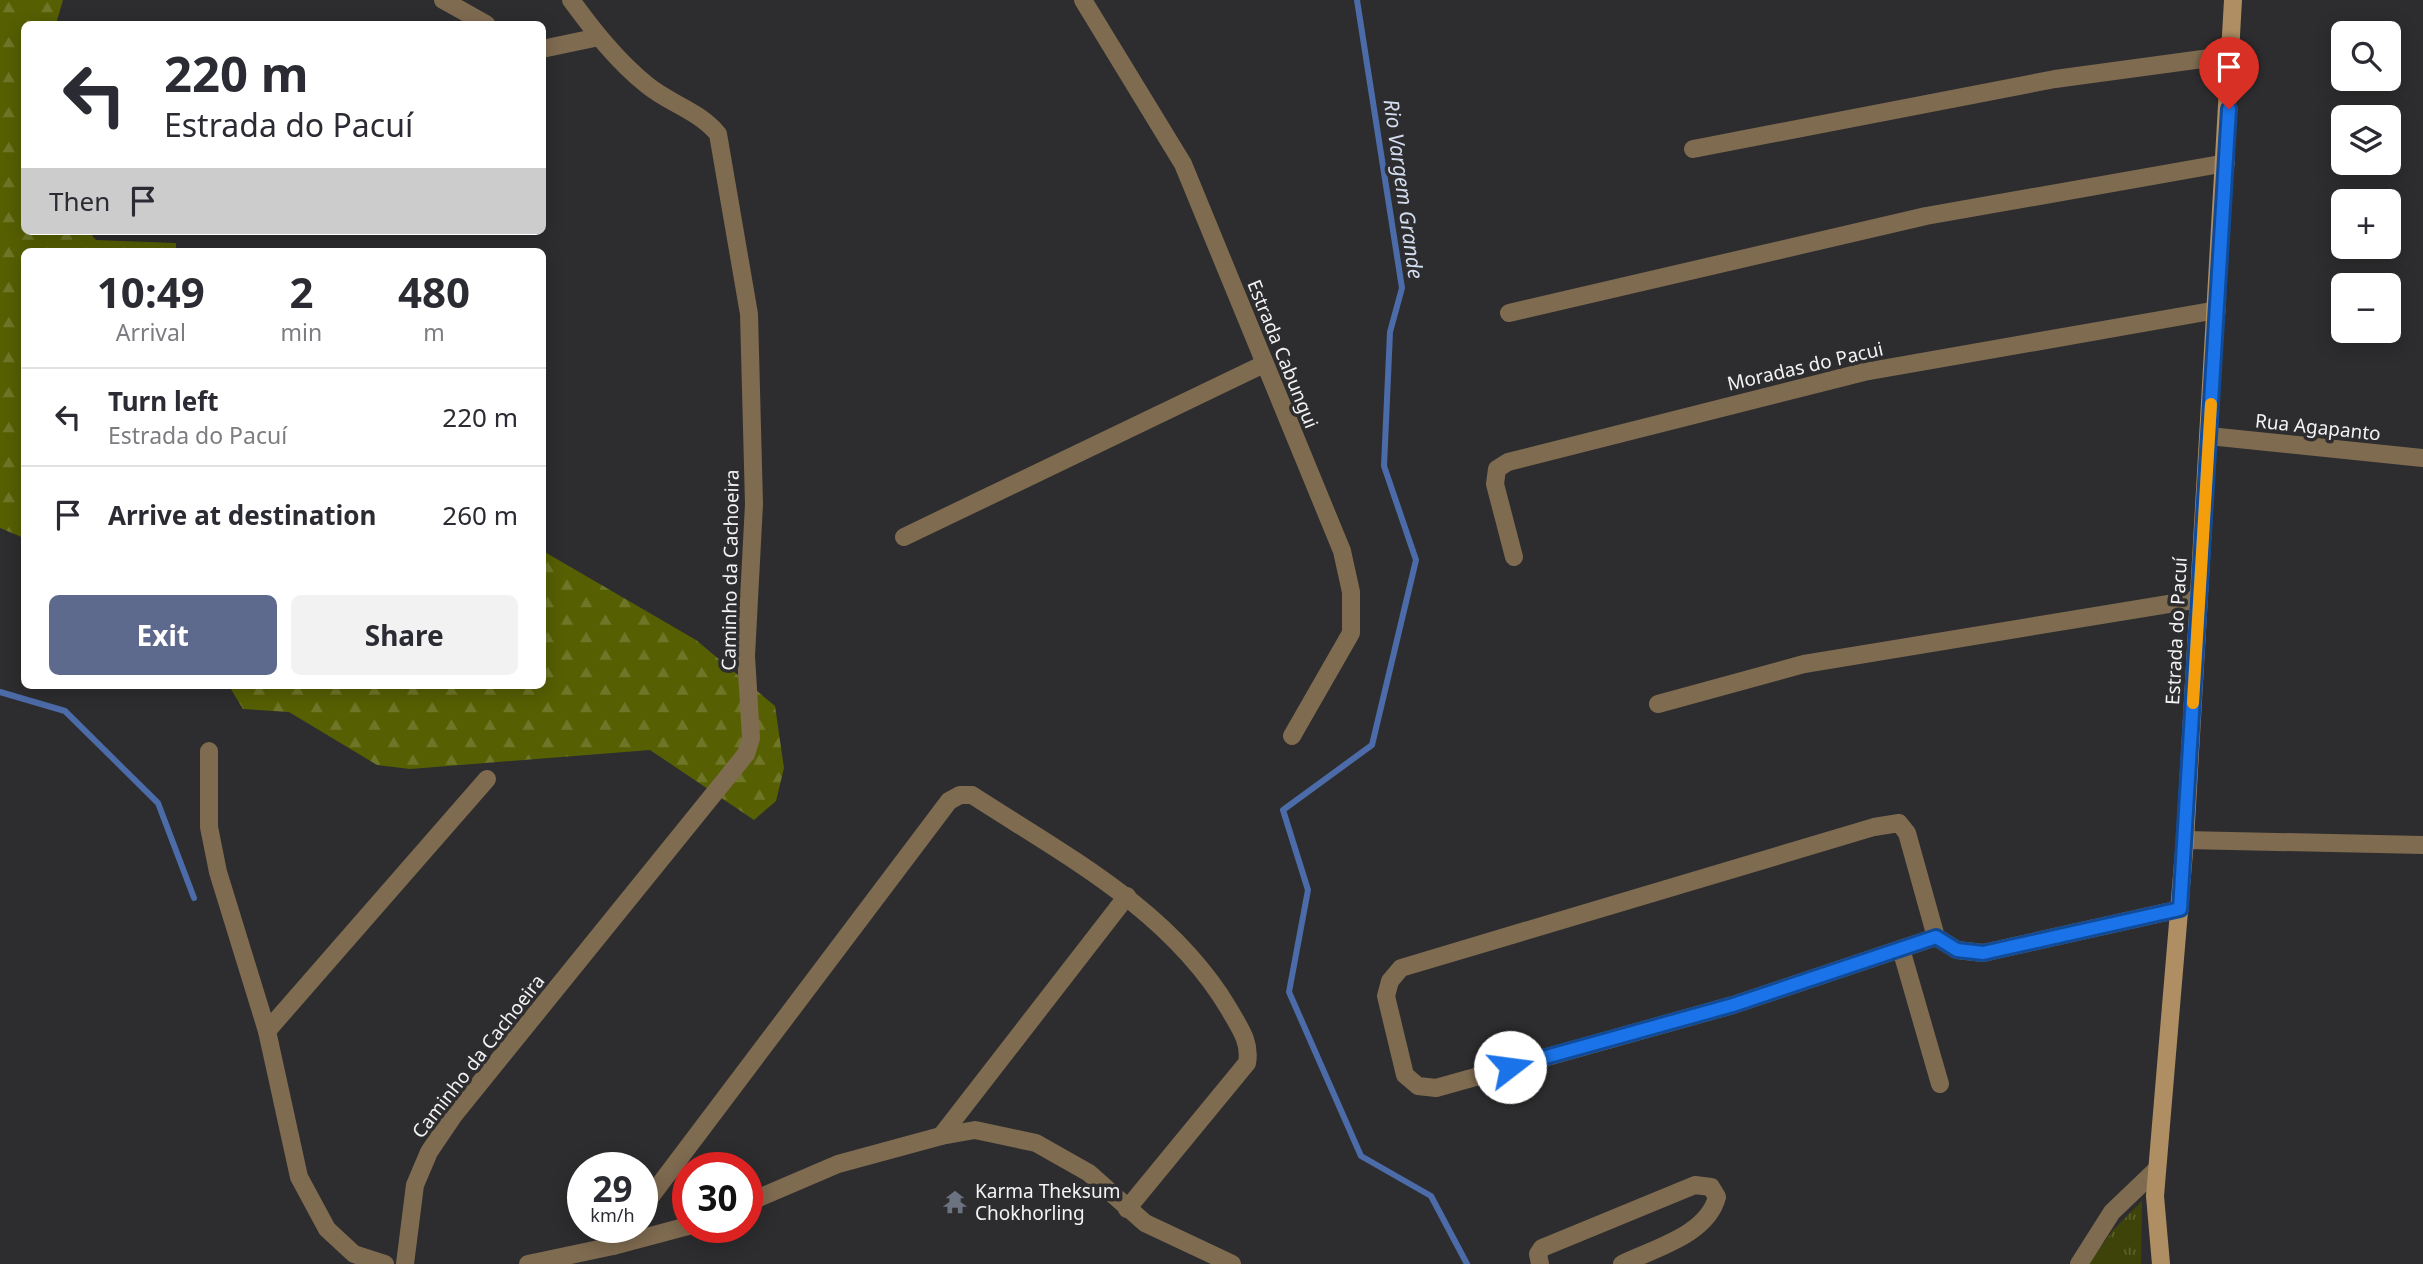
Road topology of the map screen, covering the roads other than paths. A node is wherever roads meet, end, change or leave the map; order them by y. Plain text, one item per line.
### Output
1 (443, 0) edge
2 (571, 0) edge
3 (1083, 0) edge
4 (2233, 0) edge
5 (481, 21) edge
6 (598, 37) junction
7 (546, 48) edge
8 (2231, 55) junction
9 (1693, 149) dead end
10 (2226, 163) junction
11 (2217, 310) junction
12 (1509, 313) dead end
13 (1264, 363) junction
14 (2209, 436) junction
15 (2423, 458) edge
16 (904, 537) dead end
17 (1514, 557) dead end
18 (2199, 599) junction
19 (1658, 704) dead end
20 (1292, 736) dead end
21 (209, 751) dead end
22 (487, 779) dead end
23 (2185, 840) junction
24 (2423, 845) edge
25 (1127, 896) junction
26 (2180, 909) junction
27 (1936, 937) junction
28 (1901, 949) junction
29 (267, 1031) junction
30 (1941, 1084) dead end
31 (941, 1136) junction
32 (2157, 1169) junction
33 (658, 1187) edge
34 (763, 1196) edge
35 (1127, 1209) junction
36 (672, 1230) edge
37 (615, 1243) edge
38 (613, 1246) junction
39 (385, 1264) edge
40 (405, 1264) edge
41 (528, 1264) edge
42 (1232, 1264) edge
43 (1540, 1264) edge
44 (1622, 1264) edge
45 (2079, 1264) edge
46 (2161, 1264) edge

1 - 5 street
2 - 6 street, Caminho da Cachoeira
3 - 13 street, Estrada Cabungui
4 - 8 street, Estrada do Pacuí
6 - 7 street
6 - 40 street, Caminho da Cachoeira
8 - 9 street
8 - 10 street, Estrada do Pacuí
10 - 11 street, Estrada do Pacuí
10 - 12 street
11 - 14 street, Estrada do Pacuí
11 - 17 street, Moradas do Pacui
13 - 16 street
13 - 20 street, Estrada Cabungui
14 - 15 street, Rua Agapanto
14 - 18 street, Estrada do Pacuí
18 - 19 street
18 - 23 street, Estrada do Pacuí
21 - 29 street
22 - 29 street
23 - 24 street
23 - 26 street, Estrada do Pacuí
25 - 31 street
25 - 33 street
25 - 35 street
26 - 27 street
26 - 32 street, Estrada do Pacuí
27 - 28 street
27 - 28 street
28 - 30 street
29 - 39 street
31 - 34 street
31 - 35 street
32 - 45 street
32 - 46 street, Estrada do Pacuí
35 - 42 street
36 - 38 street
37 - 38 street
38 - 41 street
43 - 44 street

